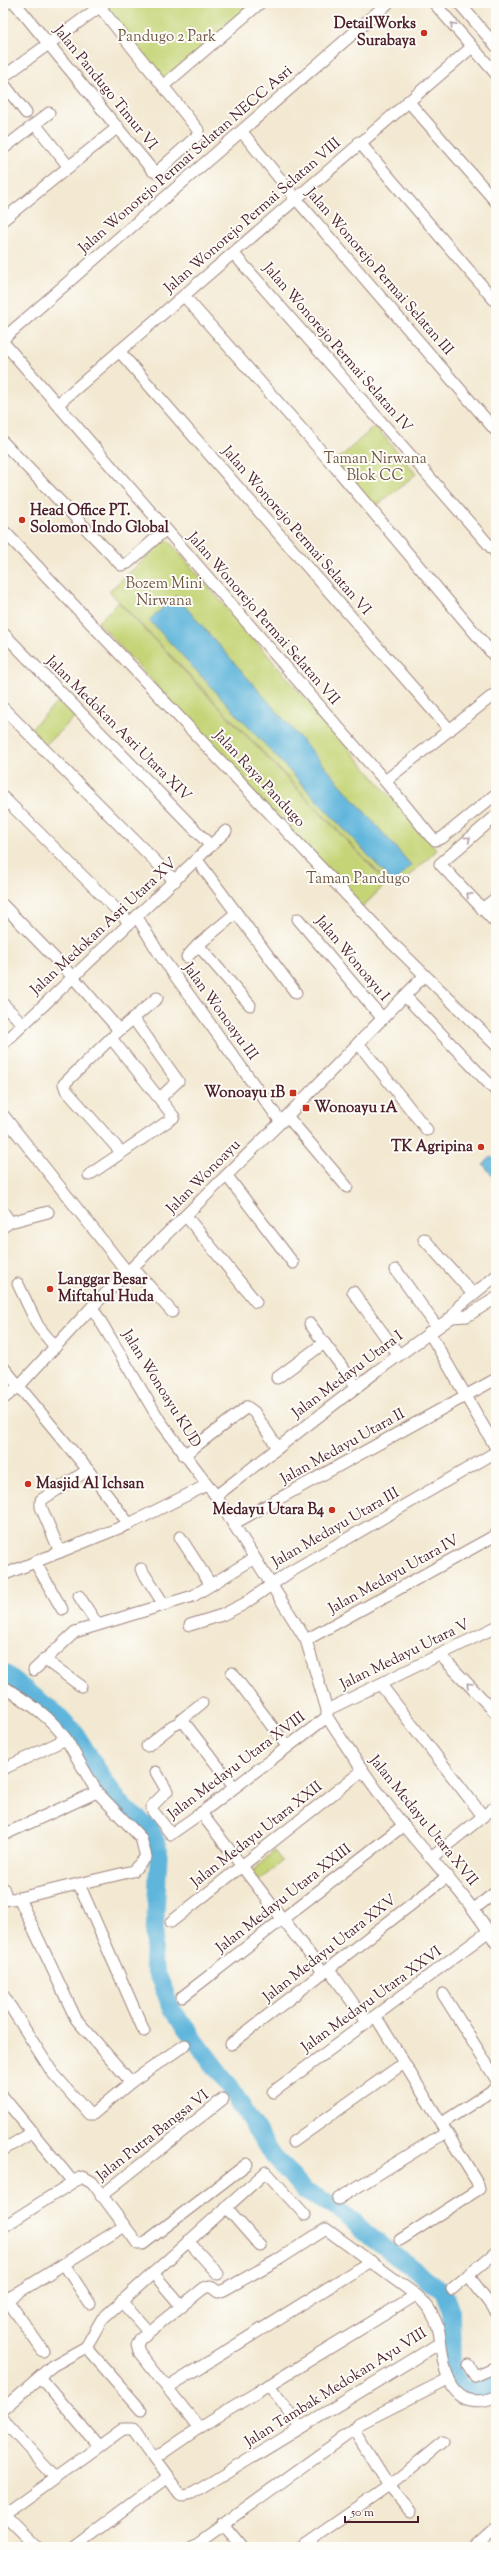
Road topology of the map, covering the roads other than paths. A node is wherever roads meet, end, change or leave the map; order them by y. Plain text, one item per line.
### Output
1 (7, 3) edge
2 (15, 3) edge
3 (260, 3) edge
4 (388, 3) edge
5 (434, 3) edge
6 (459, 3) edge
7 (103, 5) edge
8 (3, 6) edge
9 (49, 44) junction
10 (496, 46) edge
11 (469, 49) junction
12 (496, 74) edge
13 (3, 78) edge
14 (3, 83) edge
15 (163, 86) junction
16 (408, 101) junction
17 (26, 113) dead end
18 (49, 113) dead end
19 (35, 124) junction
20 (118, 127) junction
21 (242, 132) junction
22 (359, 142) junction
23 (3, 149) edge
24 (69, 167) junction
25 (297, 200) junction
26 (496, 202) edge
27 (3, 220) edge
28 (234, 254) junction
29 (185, 297) junction
30 (496, 302) edge
31 (3, 339) edge
32 (3, 342) edge
33 (119, 351) junction
34 (58, 404) junction
35 (496, 431) edge
36 (3, 442) edge
37 (3, 530) edge
38 (165, 530) junction
39 (496, 553) edge
40 (3, 633) edge
41 (496, 658) edge
42 (496, 693) edge
43 (3, 708) edge
44 (450, 730) junction
45 (385, 781) junction
46 (496, 794) edge
47 (3, 797) edge
48 (496, 816) edge
49 (226, 831) dead end
50 (211, 846) junction
51 (198, 860) junction
52 (175, 881) junction
53 (496, 898) edge
54 (3, 905) edge
55 (482, 909) junction
56 (236, 913) junction
57 (298, 919) dead end
58 (134, 920) junction
59 (496, 924) edge
60 (199, 944) junction
61 (187, 957) dead end
62 (72, 976) junction
63 (424, 976) junction
64 (296, 993) dead end
65 (405, 996) junction
66 (157, 998) dead end
67 (3, 1004) edge
68 (250, 1005) dead end
69 (133, 1018) junction
70 (383, 1019) junction
71 (23, 1024) junction
72 (115, 1034) junction
73 (358, 1043) junction
74 (3, 1044) edge
75 (496, 1045) edge
76 (496, 1091) edge
77 (160, 1098) junction
78 (3, 1115) edge
79 (284, 1119) junction
80 (426, 1130) dead end
81 (121, 1152) junction
82 (89, 1175) dead end
83 (227, 1176) junction
84 (347, 1187) dead end
85 (3, 1212) edge
86 (48, 1212) dead end
87 (186, 1216) junction
88 (7, 1225) edge
89 (424, 1239) dead end
90 (294, 1263) dead end
91 (131, 1270) junction
92 (396, 1270) dead end
93 (496, 1276) edge
94 (18, 1284) dead end
95 (353, 1292) dead end
96 (473, 1294) junction
97 (496, 1298) edge
98 (256, 1302) dead end
99 (92, 1307) junction
100 (172, 1312) dead end
101 (452, 1317) junction
102 (310, 1324) dead end
103 (433, 1330) junction
104 (324, 1342) junction
105 (55, 1347) junction
106 (399, 1356) junction
107 (3, 1367) edge
108 (277, 1378) dead end
109 (496, 1379) edge
110 (18, 1387) junction
111 (357, 1387) junction
112 (468, 1396) junction
113 (3, 1398) edge
114 (278, 1448) junction
115 (496, 1448) edge
116 (496, 1452) edge
117 (184, 1455) junction
118 (88, 1470) junction
119 (208, 1485) junction
120 (216, 1496) junction
121 (128, 1524) junction
122 (233, 1524) junction
123 (496, 1535) edge
124 (180, 1538) dead end
125 (60, 1552) junction
126 (254, 1559) junction
127 (35, 1562) junction
128 (141, 1569) dead end
129 (3, 1574) edge
130 (270, 1585) junction
131 (212, 1586) junction
132 (80, 1596) dead end
133 (164, 1604) junction
134 (62, 1609) dead end
135 (97, 1624) junction
136 (190, 1625) dead end
137 (496, 1627) edge
138 (306, 1640) junction
139 (441, 1656) junction
140 (44, 1658) junction
141 (34, 1670) dead end
142 (232, 1672) dead end
143 (381, 1685) junction
144 (81, 1686) dead end
145 (4, 1688) edge
146 (202, 1703) dead end
147 (496, 1713) edge
148 (327, 1714) junction
149 (181, 1720) junction
150 (66, 1739) junction
151 (147, 1746) dead end
152 (286, 1746) junction
153 (3, 1769) edge
154 (362, 1771) junction
155 (156, 1772) dead end
156 (234, 1787) junction
157 (97, 1792) junction
158 (496, 1806) edge
159 (201, 1813) junction
160 (483, 1816) junction
161 (404, 1825) junction
162 (3, 1835) edge
163 (431, 1858) junction
164 (242, 1867) junction
165 (448, 1876) junction
166 (79, 1884) junction
167 (3, 1888) edge
168 (496, 1892) edge
169 (19, 1898) junction
170 (5, 1899) edge
171 (474, 1909) junction
172 (282, 1919) junction
173 (171, 1922) dead end
174 (489, 1931) junction
175 (496, 1943) edge
176 (326, 1971) junction
177 (443, 1994) dead end
178 (3, 1995) edge
179 (182, 1997) dead end
180 (376, 2016) junction
181 (367, 2023) junction
182 (144, 2031) dead end
183 (231, 2044) dead end
184 (185, 2046) dead end
185 (404, 2063) junction
186 (496, 2079) edge
187 (131, 2082) junction
188 (496, 2088) edge
189 (273, 2092) dead end
190 (3, 2097) edge
191 (223, 2099) dead end
192 (444, 2127) junction
193 (33, 2132) junction
194 (293, 2142) dead end
195 (3, 2150) edge
196 (247, 2164) dead end
197 (73, 2182) junction
198 (101, 2196) junction
199 (338, 2199) dead end
200 (226, 2207) junction
201 (305, 2215) dead end
202 (123, 2226) junction
203 (3, 2227) edge
204 (400, 2240) dead end
205 (188, 2241) junction
206 (260, 2246) dead end
207 (496, 2252) edge
208 (371, 2261) junction
209 (64, 2264) junction
210 (153, 2273) junction
211 (218, 2274) dead end
212 (468, 2275) junction
213 (452, 2289) dead end
214 (416, 2295) junction
215 (4, 2298) edge
216 (121, 2301) junction
217 (177, 2301) dead end
218 (90, 2304) dead end
219 (496, 2312) edge
220 (145, 2328) dead end
221 (440, 2343) junction
222 (86, 2347) junction
223 (43, 2352) dead end
224 (468, 2365) dead end
225 (496, 2367) edge
226 (40, 2377) junction
227 (448, 2379) junction
228 (269, 2385) junction
229 (167, 2388) junction
230 (496, 2397) edge
231 (3, 2409) edge
232 (141, 2410) dead end
233 (3, 2420) edge
234 (300, 2427) junction
235 (199, 2428) junction
236 (354, 2430) junction
237 (96, 2442) dead end
238 (443, 2442) dead end
239 (154, 2459) junction
240 (51, 2473) dead end
241 (167, 2478) junction
242 (389, 2486) junction
243 (410, 2511) dead end
244 (3, 2515) edge
245 (222, 2523) junction
246 (496, 2527) edge
247 (479, 2546) edge
248 (36, 2547) edge
249 (75, 2547) edge
250 (192, 2547) edge
251 (242, 2547) edge
252 (301, 2547) edge

1 - 8 street
2 - 9 street, Jalan Pandugo Timur VI
3 - 15 street
4 - 21 street, Jalan Wonorejo Permai Selatan NECC Asri
11 -> 5 street
6 - 10 street
7 - 9 street
7 - 15 street
9 - 13 street
9 - 20 street, Jalan Pandugo Timur VI
11 - 12 street
11 - 16 street, Jalan Wonorejo Permai Selatan VIII
14 - 17 street
15 - 20 street, Jalan Pandugo Timur VI
16 - 22 street, Jalan Wonorejo Permai Selatan VIII
16 - 26 street
18 - 19 street
19 - 23 street
19 - 24 street
20 - 24 street
21 - 25 street, Jalan Wonorejo Permai Selatan III
21 - 31 street, Jalan Wonorejo Permai Selatan NECC Asri
22 - 25 street, Jalan Wonorejo Permai Selatan VIII
22 - 30 street
24 - 27 street
25 - 28 street, Jalan Wonorejo Permai Selatan VIII
25 - 35 street, Jalan Wonorejo Permai Selatan III
28 - 29 street, Jalan Wonorejo Permai Selatan VIII
28 - 39 street, Jalan Wonorejo Permai Selatan IV
29 - 33 street, Jalan Wonorejo Permai Selatan VIII
29 - 41 street
32 - 34 street, Jalan Wonorejo Permai Selatan VII
33 - 34 street, Jalan Wonorejo Permai Selatan VIII
33 - 44 street, Jalan Wonorejo Permai Selatan VI
34 - 38 street, Jalan Wonorejo Permai Selatan VII
36 - 38 street
37 - 63 street, Jalan Raya Pandugo
38 - 45 street, Jalan Wonorejo Permai Selatan VII
40 - 50 street, Jalan Medokan Asri Utara XIV
42 - 44 street
43 - 52 street
44 - 45 street
45 - 46 street, Jalan Wonorejo Permai Selatan VII
47 - 58 street, Jalan Wonoayu III
55 -> 48 street
49 - 50 street, Jalan Medokan Asri Utara XV
50 - 51 street, Jalan Medokan Asri Utara XV
51 - 52 street, Jalan Medokan Asri Utara XV
51 - 56 street
52 - 58 street, Jalan Medokan Asri Utara XV
53 - 55 street
54 - 62 street
55 - 59 street
56 - 60 street
56 - 64 street
57 - 70 street, Jalan Wonoayu I
58 - 62 street, Jalan Medokan Asri Utara XV
58 - 79 street, Jalan Wonoayu III
60 - 61 street
60 - 68 street
62 - 71 street, Jalan Medokan Asri Utara XV
62 - 72 street
63 - 65 street, Jalan Wonoayu
63 - 75 street, Jalan Raya Pandugo
65 - 70 street, Jalan Wonoayu
65 - 76 street
66 - 69 street
67 - 71 street
69 - 72 street
69 - 77 street
70 - 73 street, Jalan Wonoayu
71 - 74 street, Jalan Medokan Asri Utara XV
72 - 77 street
72 - 81 street
73 - 79 street, Jalan Wonoayu
73 - 80 street
77 - 81 street
78 - 91 street
79 - 83 street, Jalan Wonoayu
79 - 84 street, Jalan Wonoayu III
81 - 82 street
83 - 87 street, Jalan Wonoayu
83 - 90 street
85 - 88 street
86 - 88 street
87 - 91 street, Jalan Wonoayu
87 - 98 street
89 - 96 street
91 - 99 street, Jalan Wonoayu
91 - 100 street
92 - 103 street
93 - 96 street, Jalan Medayu Utara I
94 - 105 street
95 - 106 street
96 - 101 street, Jalan Medayu Utara I
97 - 101 street
99 - 105 street, Jalan Wonoayu
99 - 117 street, Jalan Wonoayu KUD
101 - 103 street, Jalan Medayu Utara I
102 - 104 street
103 - 106 street, Jalan Medayu Utara I
103 - 112 street
104 - 108 street
104 - 111 street
105 - 110 street, Jalan Wonoayu
106 - 111 street, Jalan Medayu Utara I
107 - 110 street
109 - 112 street, Jalan Medayu Utara II
110 - 113 street, Jalan Wonoayu
110 - 118 street
111 - 114 street, Jalan Medayu Utara I
112 - 115 street
112 - 122 street, Jalan Medayu Utara II
114 - 117 street
114 - 120 street, Jalan Medayu Utara I
116 - 130 street, Jalan Medayu Utara III
117 - 119 street, Jalan Wonoayu KUD
118 - 121 street
118 - 125 street
119 - 120 street
119 - 121 street
120 - 122 street
121 - 125 street
122 - 126 street
123 - 138 street, Jalan Medayu Utara IV
124 - 131 street
125 - 127 street
126 - 130 street
126 - 131 street
127 - 129 street
127 - 134 street
128 - 133 street
130 - 136 street, Jalan Medayu Utara III
130 - 138 street
131 - 133 street
132 - 135 street
133 - 135 street
135 - 140 street
137 - 139 street, Jalan Medayu Utara V
138 - 148 street
139 - 143 street, Jalan Medayu Utara V
147 -> 139 street
140 - 141 street
140 - 144 street
142 - 152 street
143 - 148 street, Jalan Medayu Utara V
143 - 160 street
145 - 150 street
146 - 149 street
148 - 152 street, Jalan Medayu Utara XVIII
148 - 154 street, Jalan Medayu Utara XVII
149 - 151 street
149 - 156 street
150 - 153 street
150 - 157 street
152 - 156 street, Jalan Medayu Utara XVIII
154 - 161 street, Jalan Medayu Utara XVII
154 - 164 street, Jalan Medayu Utara XXII
155 - 159 street, Jalan Medayu Utara XVIII
156 - 159 street, Jalan Medayu Utara XVIII
157 - 162 street
157 - 166 street
158 - 160 street
159 - 164 street
160 - 163 street
161 - 163 street, Jalan Medayu Utara XVII
161 - 172 street, Jalan Medayu Utara XXIII
163 - 165 street, Jalan Medayu Utara XVII
164 - 172 street
164 - 173 street, Jalan Medayu Utara XXII
165 - 171 street, Jalan Medayu Utara XVII
165 - 176 street, Jalan Medayu Utara XXV
166 - 169 street
166 - 182 street
167 - 170 street
168 - 171 street
169 - 170 street
169 - 187 street
171 - 174 street, Jalan Medayu Utara XVII
172 - 176 street
172 - 179 street, Jalan Medayu Utara XXIII
174 - 175 street, Jalan Medayu Utara XVII
174 - 180 street, Jalan Medayu Utara XXVI
176 - 181 street
176 - 183 street, Jalan Medayu Utara XXV
177 - 186 street
178 - 187 street
180 - 181 street, Jalan Medayu Utara XXVI
180 - 185 street
181 - 189 street, Jalan Medayu Utara XXVI
184 - 187 street
185 - 192 street
185 - 194 street
188 - 192 street
190 - 193 street
191 - 198 street, Jalan Putra Bangsa VI
192 - 199 street
192 - 204 street
193 - 195 street
193 - 197 street
196 - 202 street
197 - 198 street
197 - 203 street
198 - 202 street
200 - 201 street
200 - 205 street
200 - 206 street
202 - 209 street
205 - 210 street
205 - 211 street
207 - 212 street
208 - 214 street, Jalan Tambak Medokan Ayu VIII
208 - 229 street
208 - 229 street, Jalan Tambak Medokan Ayu VIII
209 - 215 street
209 - 218 street
210 - 216 street
210 - 217 street
212 - 213 street
212 - 219 street
214 - 221 street, Jalan Tambak Medokan Ayu VIII
214 - 228 street
215 - 223 street
216 - 220 street
216 - 222 street
221 - 227 street
221 - 234 street, Jalan Tambak Medokan Ayu VIII
222 - 226 street
222 - 232 street
224 - 225 street
226 - 231 street
226 - 237 street
227 - 230 street
227 - 236 street
228 - 234 street
228 - 235 street
229 - 235 street
233 - 240 street
234 - 241 street, Jalan Tambak Medokan Ayu VIII
235 - 239 street
236 - 242 street
236 - 245 street
238 - 242 street
239 - 241 street, Jalan Tambak Medokan Ayu VIII
239 - 244 street, Jalan Tambak Medokan Ayu VIII
241 - 249 street
242 - 243 street
242 - 252 street
244 - 248 street
245 - 250 street
245 - 251 street
246 - 247 street

